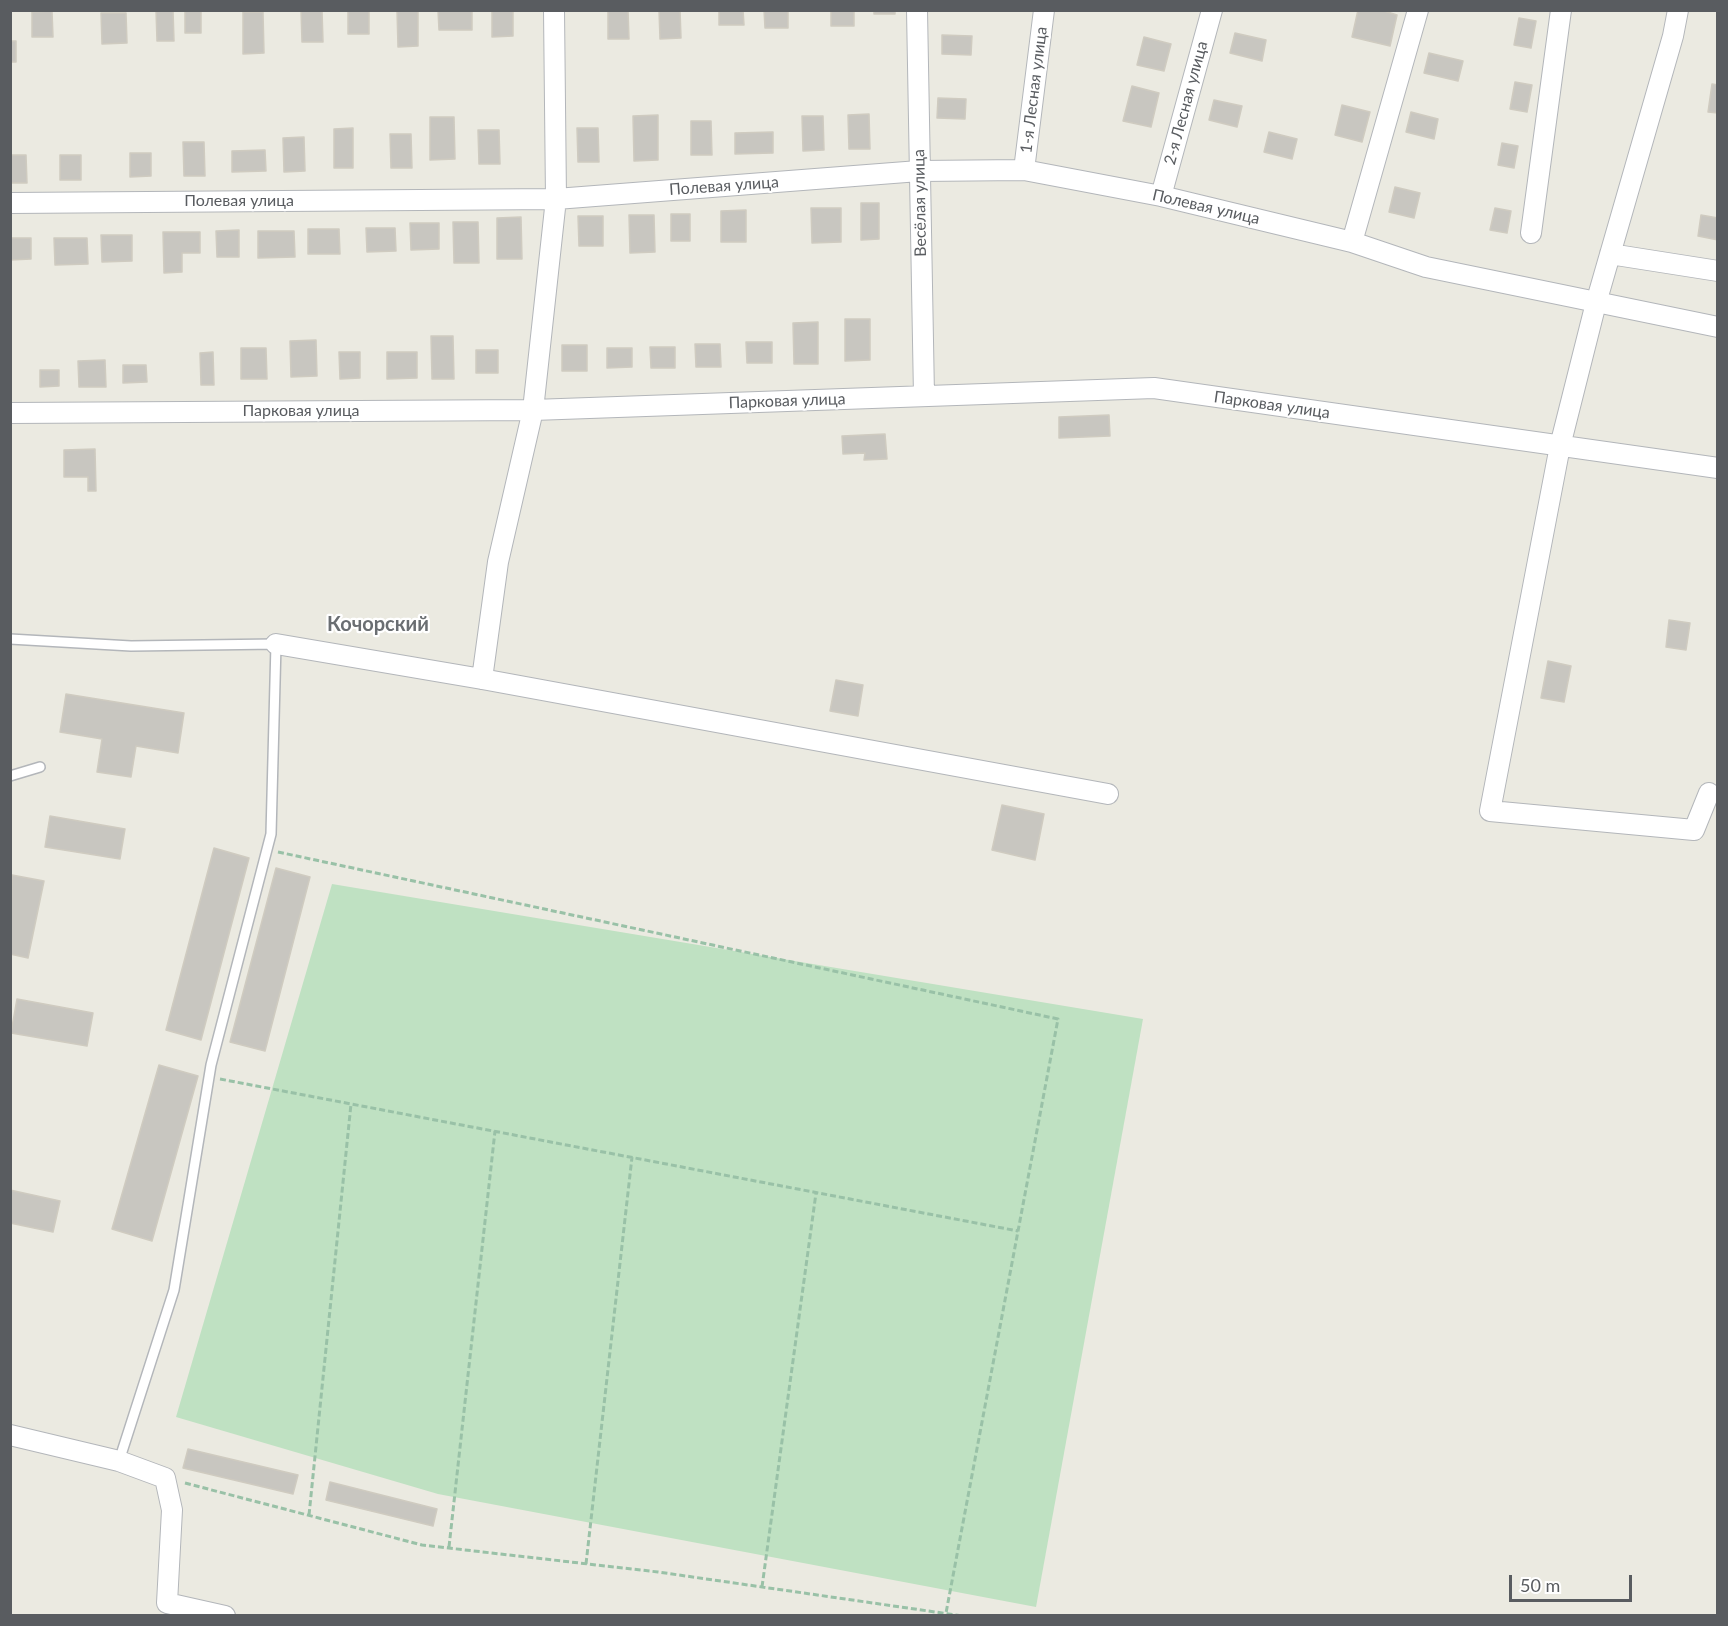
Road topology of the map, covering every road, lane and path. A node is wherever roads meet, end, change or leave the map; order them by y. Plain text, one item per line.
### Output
1 (554, 10) edge
2 (917, 10) edge
3 (1044, 10) edge
4 (1212, 10) edge
5 (1418, 10) edge
6 (1561, 10) edge
7 (1678, 10) edge
8 (1024, 170) junction
9 (919, 171) junction
10 (1161, 196) junction
11 (556, 199) junction
12 (10, 203) edge
13 (1531, 233) dead end
14 (1352, 242) junction
15 (1610, 254) junction
16 (1718, 271) edge
17 (1596, 303) junction
18 (1718, 327) edge
19 (924, 396) junction
20 (533, 410) junction
21 (10, 413) edge
22 (1560, 446) junction
23 (1718, 468) edge
24 (10, 639) edge
25 (276, 644) junction
26 (482, 679) junction
27 (40, 767) dead end
28 (10, 776) edge
29 (1709, 793) dead end
30 (1108, 794) dead end
31 (267, 850) junction
32 (209, 1077) junction
33 (351, 1104) junction
34 (495, 1131) junction
35 (632, 1157) junction
36 (816, 1192) junction
37 (1018, 1231) junction
38 (10, 1435) edge
39 (119, 1461) junction
40 (165, 1478) junction
41 (309, 1515) junction
42 (449, 1548) junction
43 (586, 1564) junction
44 (762, 1587) junction
45 (167, 1610) edge
46 (946, 1613) junction
47 (225, 1616) edge
48 (963, 1616) edge

1 - 11 street
2 - 9 street, Весёлая улица
3 - 8 street, 1-я Лесная улица
4 - 10 street, 2-я Лесная улица
5 - 14 street
6 - 13 street
7 - 15 street
8 - 9 street, Полевая улица
8 - 10 street, Полевая улица
9 - 11 street, Полевая улица
9 - 19 street, Весёлая улица
10 - 14 street, Полевая улица
11 - 12 street, Полевая улица
11 - 20 street
14 - 17 street, Полевая улица
15 - 16 street
15 - 17 street
17 - 18 street, Полевая улица
17 - 22 street
19 - 20 street, Парковая улица
19 - 22 street, Парковая улица
20 - 21 street, Парковая улица
20 - 26 street
22 - 23 street, Парковая улица
22 - 29 street
24 - 25 lane
25 - 26 street
25 - 31 lane
26 - 30 street
27 - 28 lane
31 - 32 lane
31 - 37 path
32 - 33 path
32 - 39 lane
33 - 34 path
33 - 41 path
34 - 35 path
34 - 42 path
35 - 36 path
35 - 43 path
36 - 37 path
36 - 44 path
37 - 46 path
38 - 39 street
39 - 40 street
40 - 41 path
40 - 45 street
41 - 42 path
42 - 43 path
43 - 44 path
44 - 46 path
45 - 47 street
46 - 48 path

